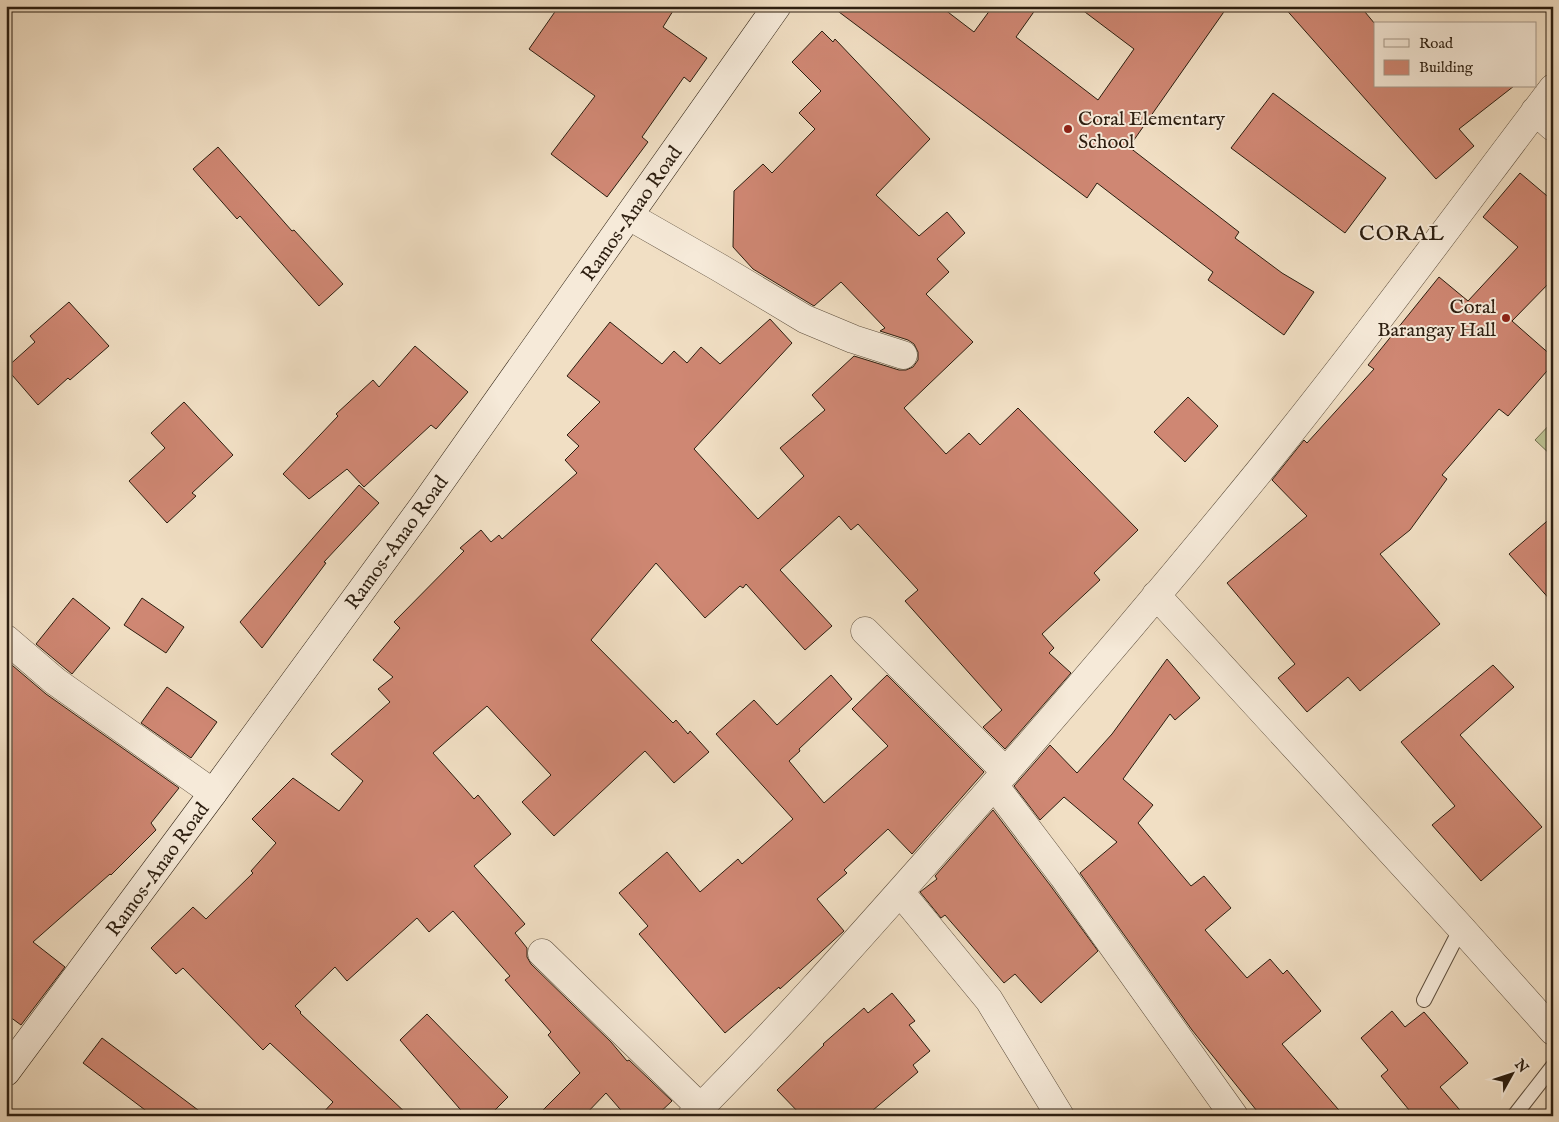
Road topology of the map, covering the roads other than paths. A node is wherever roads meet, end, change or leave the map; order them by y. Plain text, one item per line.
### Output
1 (776, 6) edge
2 (1553, 88) edge
3 (1544, 119) edge
4 (628, 216) junction
5 (903, 355) dead end
6 (1156, 595) junction
7 (865, 631) dead end
8 (6, 639) edge
9 (1000, 779) junction
10 (213, 794) junction
11 (900, 892) junction
12 (1461, 928) junction
13 (542, 953) dead end
14 (1424, 1000) dead end
15 (1553, 1031) edge
16 (1553, 1066) edge
17 (6, 1072) edge
18 (696, 1112) edge
19 (1060, 1116) edge
20 (1234, 1116) edge
21 (1514, 1116) edge

1 - 4 street, Ramos-Anao Road
2 - 3 street
3 - 6 street
4 - 5 street
4 - 10 street, Ramos-Anao Road
6 - 9 street
6 - 12 street
7 - 9 street
8 - 10 street
9 - 11 street
9 - 20 street
10 - 17 street, Ramos-Anao Road
11 - 18 street
11 - 19 street
12 - 14 lane
12 - 15 street
13 - 18 street
16 - 21 lane

